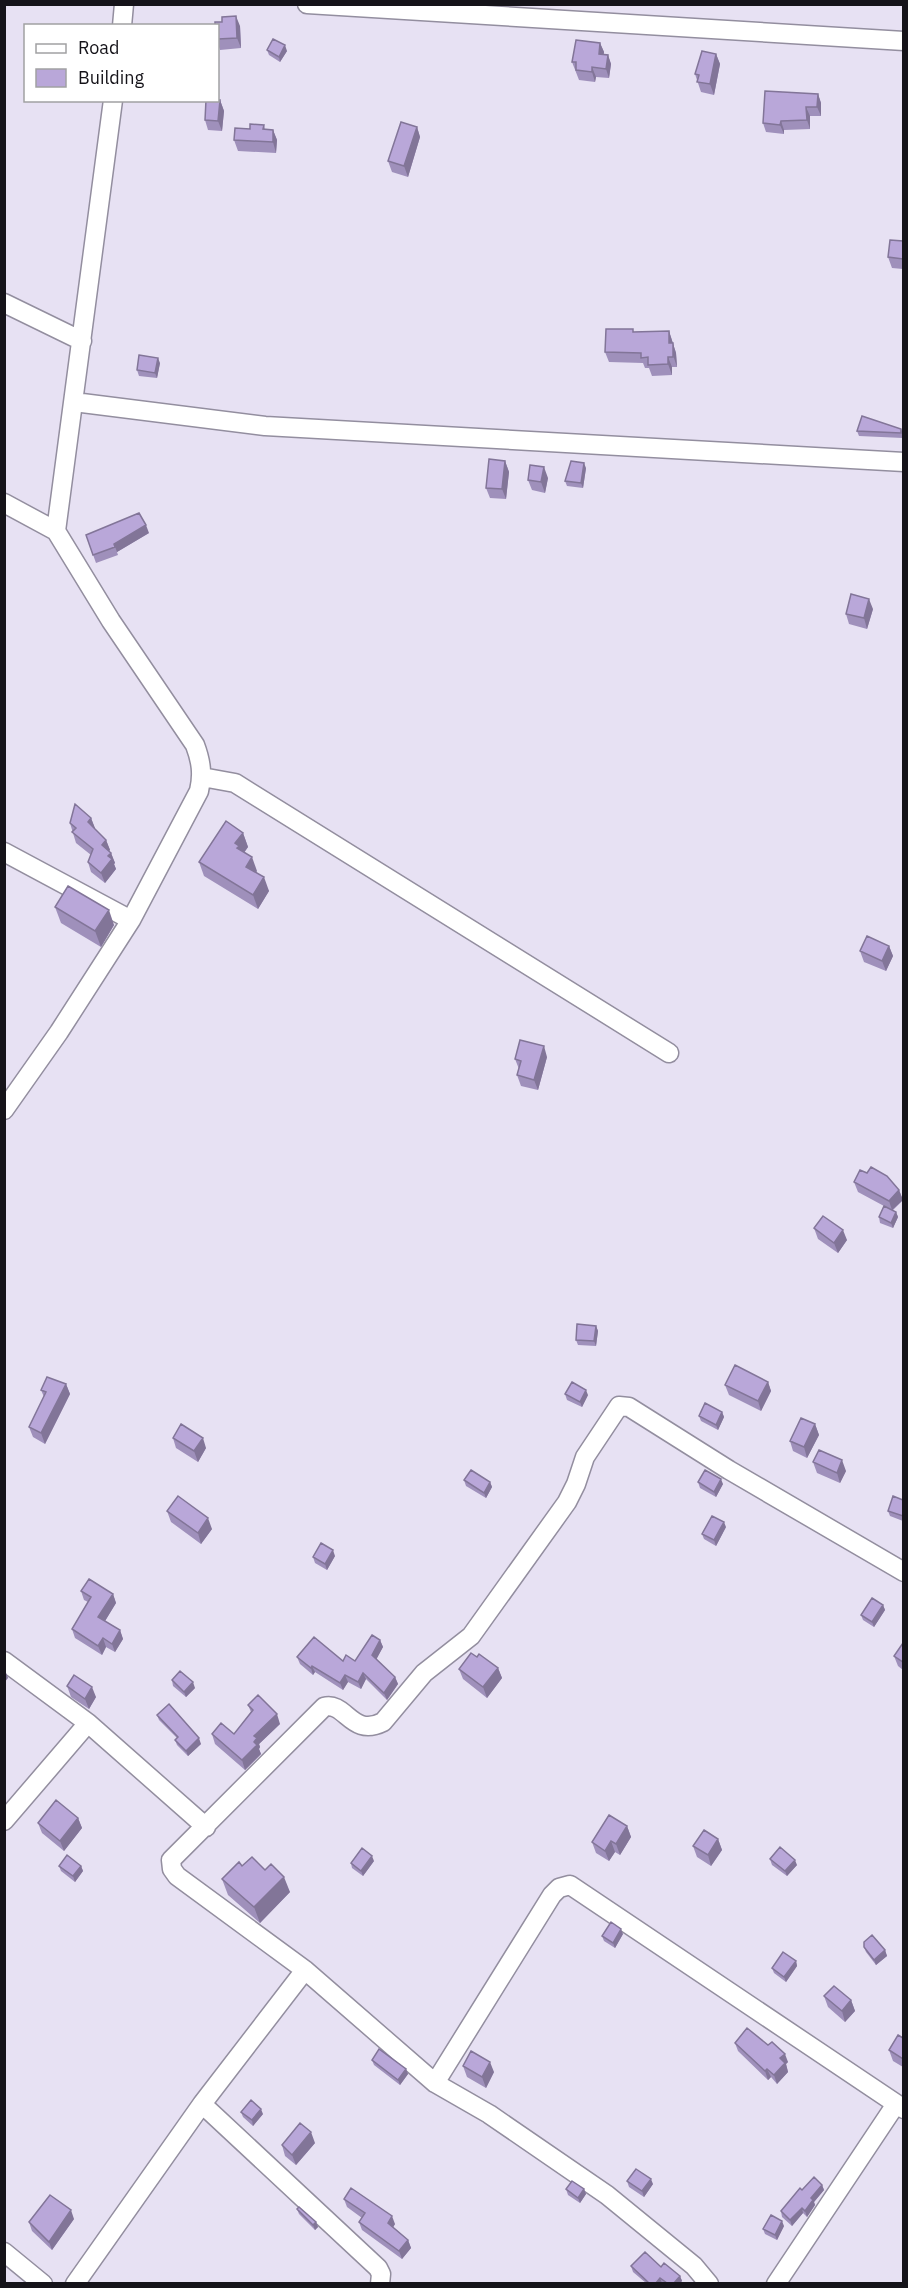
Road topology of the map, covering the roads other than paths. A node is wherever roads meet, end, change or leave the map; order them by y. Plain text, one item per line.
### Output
1 (124, 4) edge
2 (307, 4) edge
3 (122, 24) edge
4 (903, 40) edge
5 (112, 102) edge
6 (4, 303) edge
7 (82, 340) junction
8 (74, 402) junction
9 (903, 462) edge
10 (4, 503) edge
11 (56, 531) junction
12 (202, 777) junction
13 (4, 852) edge
14 (131, 920) junction
15 (669, 1053) dead end
16 (4, 1110) edge
17 (903, 1572) edge
18 (4, 1661) edge
19 (88, 1723) junction
20 (4, 1821) edge
21 (206, 1827) junction
22 (305, 1970) junction
23 (435, 2083) junction
24 (202, 2104) junction
25 (900, 2107) edge
26 (4, 2252) edge
27 (43, 2283) edge
28 (75, 2283) edge
29 (380, 2283) edge
30 (709, 2283) edge
31 (776, 2283) edge

1 - 3 street
2 - 4 street
5 - 7 street
6 - 7 street
7 - 8 street
8 - 9 street
8 - 11 street
10 - 11 street
11 - 12 street
12 - 14 street
12 - 15 street
13 - 14 street
14 - 16 street
17 - 21 street
18 - 19 street
19 - 20 street
19 - 21 street
21 - 22 street
22 - 23 street
22 - 24 street
23 - 25 street
23 - 30 street
24 - 28 street
24 - 29 street
25 - 31 street
26 - 27 street

